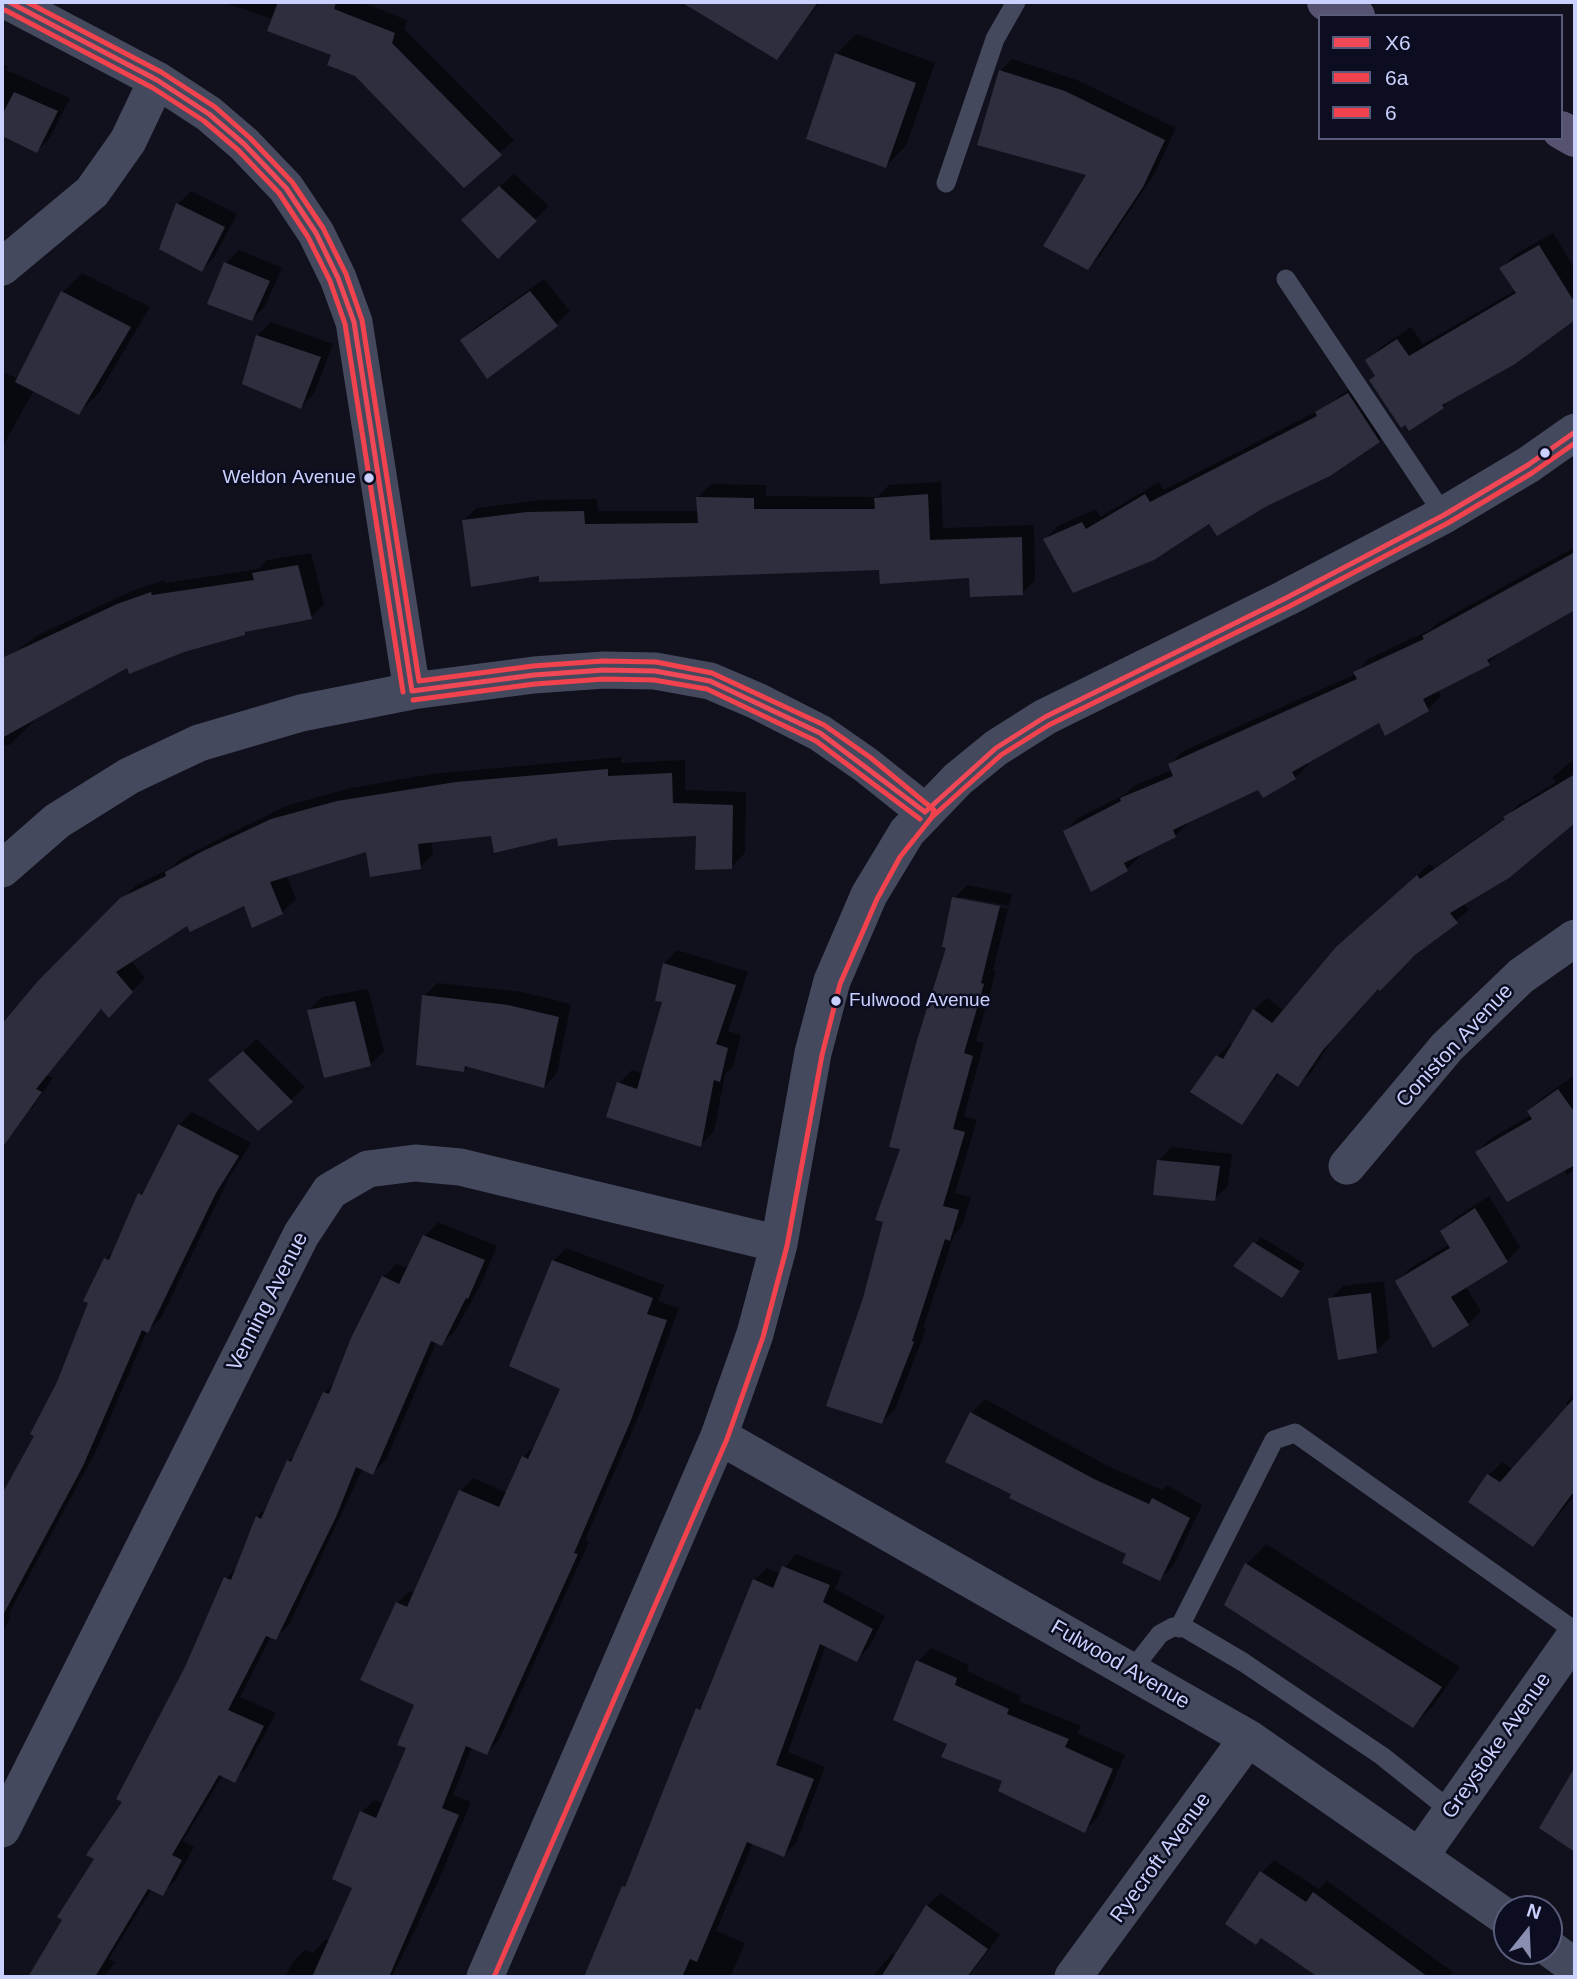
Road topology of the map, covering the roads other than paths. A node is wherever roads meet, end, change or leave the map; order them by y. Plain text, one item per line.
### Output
1 (9, 2) edge
2 (1016, 2) edge
3 (1326, 2) edge
4 (1352, 14) edge
5 (157, 80) junction
6 (946, 183) dead end
7 (2, 267) edge
8 (1286, 279) dead end
9 (1575, 432) edge
10 (1444, 515) junction
11 (412, 691) junction
12 (925, 812) junction
13 (2, 869) edge
14 (1575, 938) edge
15 (1347, 1166) dead end
16 (779, 1244) junction
17 (719, 1436) junction
18 (1179, 1628) junction
19 (1575, 1634) edge
20 (1131, 1671) junction
21 (1248, 1738) junction
22 (1451, 1811) junction
23 (2, 1829) edge
24 (1420, 1856) junction
25 (1493, 1908) edge
26 (485, 1977) edge
27 (1073, 1977) edge

1 - 5 street
2 - 6 lane
3 - 4 main road
5 - 7 street
5 - 11 street
8 - 10 lane
9 - 10 street
10 - 12 street
11 - 12 street
11 - 13 street
12 - 16 street
14 - 15 street, Coniston Avenue
16 - 17 street
16 - 23 street, Venning Avenue
17 - 20 street, Fulwood Avenue
17 - 26 street
18 - 19 lane
18 - 20 lane
18 - 22 lane
19 - 22 street, Greystoke Avenue
20 - 21 street, Fulwood Avenue
21 - 24 street, Fulwood Avenue
21 - 27 street, Ryecroft Avenue
22 - 24 street, Greystoke Avenue
24 - 25 street, Fulwood Avenue

